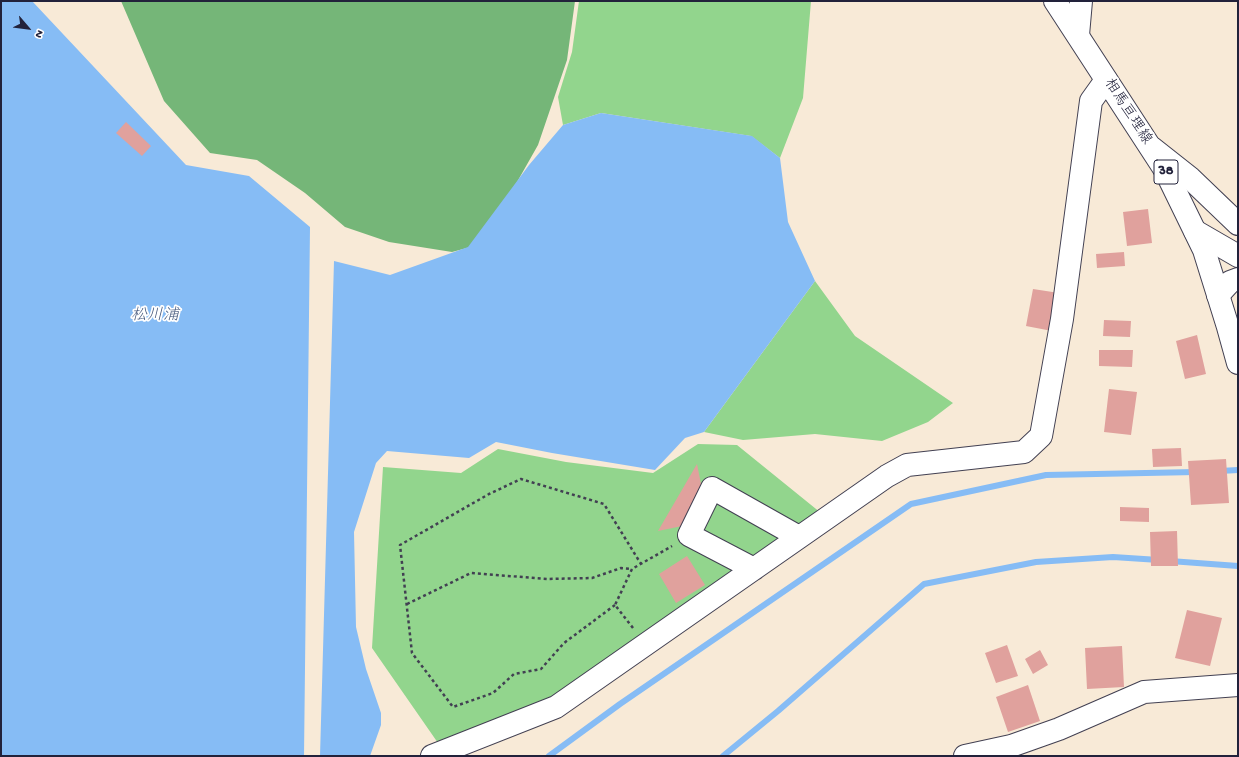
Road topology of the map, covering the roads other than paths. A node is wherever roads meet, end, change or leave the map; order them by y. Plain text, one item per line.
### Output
1 (1055, 1) edge
2 (1081, 1) edge
3 (1078, 35) junction
4 (1106, 80) junction
5 (1150, 146) junction
6 (1238, 224) edge
7 (1195, 231) junction
8 (1238, 256) edge
9 (1238, 279) edge
10 (1218, 295) junction
11 (1238, 363) edge
12 (800, 537) junction
13 (754, 569) junction
14 (1238, 685) edge
15 (432, 756) edge
16 (965, 756) edge

1 - 3 street, 相馬亘理線 / 38
2 - 3 street
3 - 4 street, 相馬亘理線 / 38
4 - 5 street, 相馬亘理線 / 38
4 - 12 street
5 - 6 street
5 - 7 street, 相馬亘理線 / 38
7 - 8 street
7 - 10 street, 相馬亘理線 / 38
9 - 10 street
10 - 11 street, 相馬亘理線 / 38
12 - 13 street
12 - 13 street
13 - 15 street
14 - 16 street

